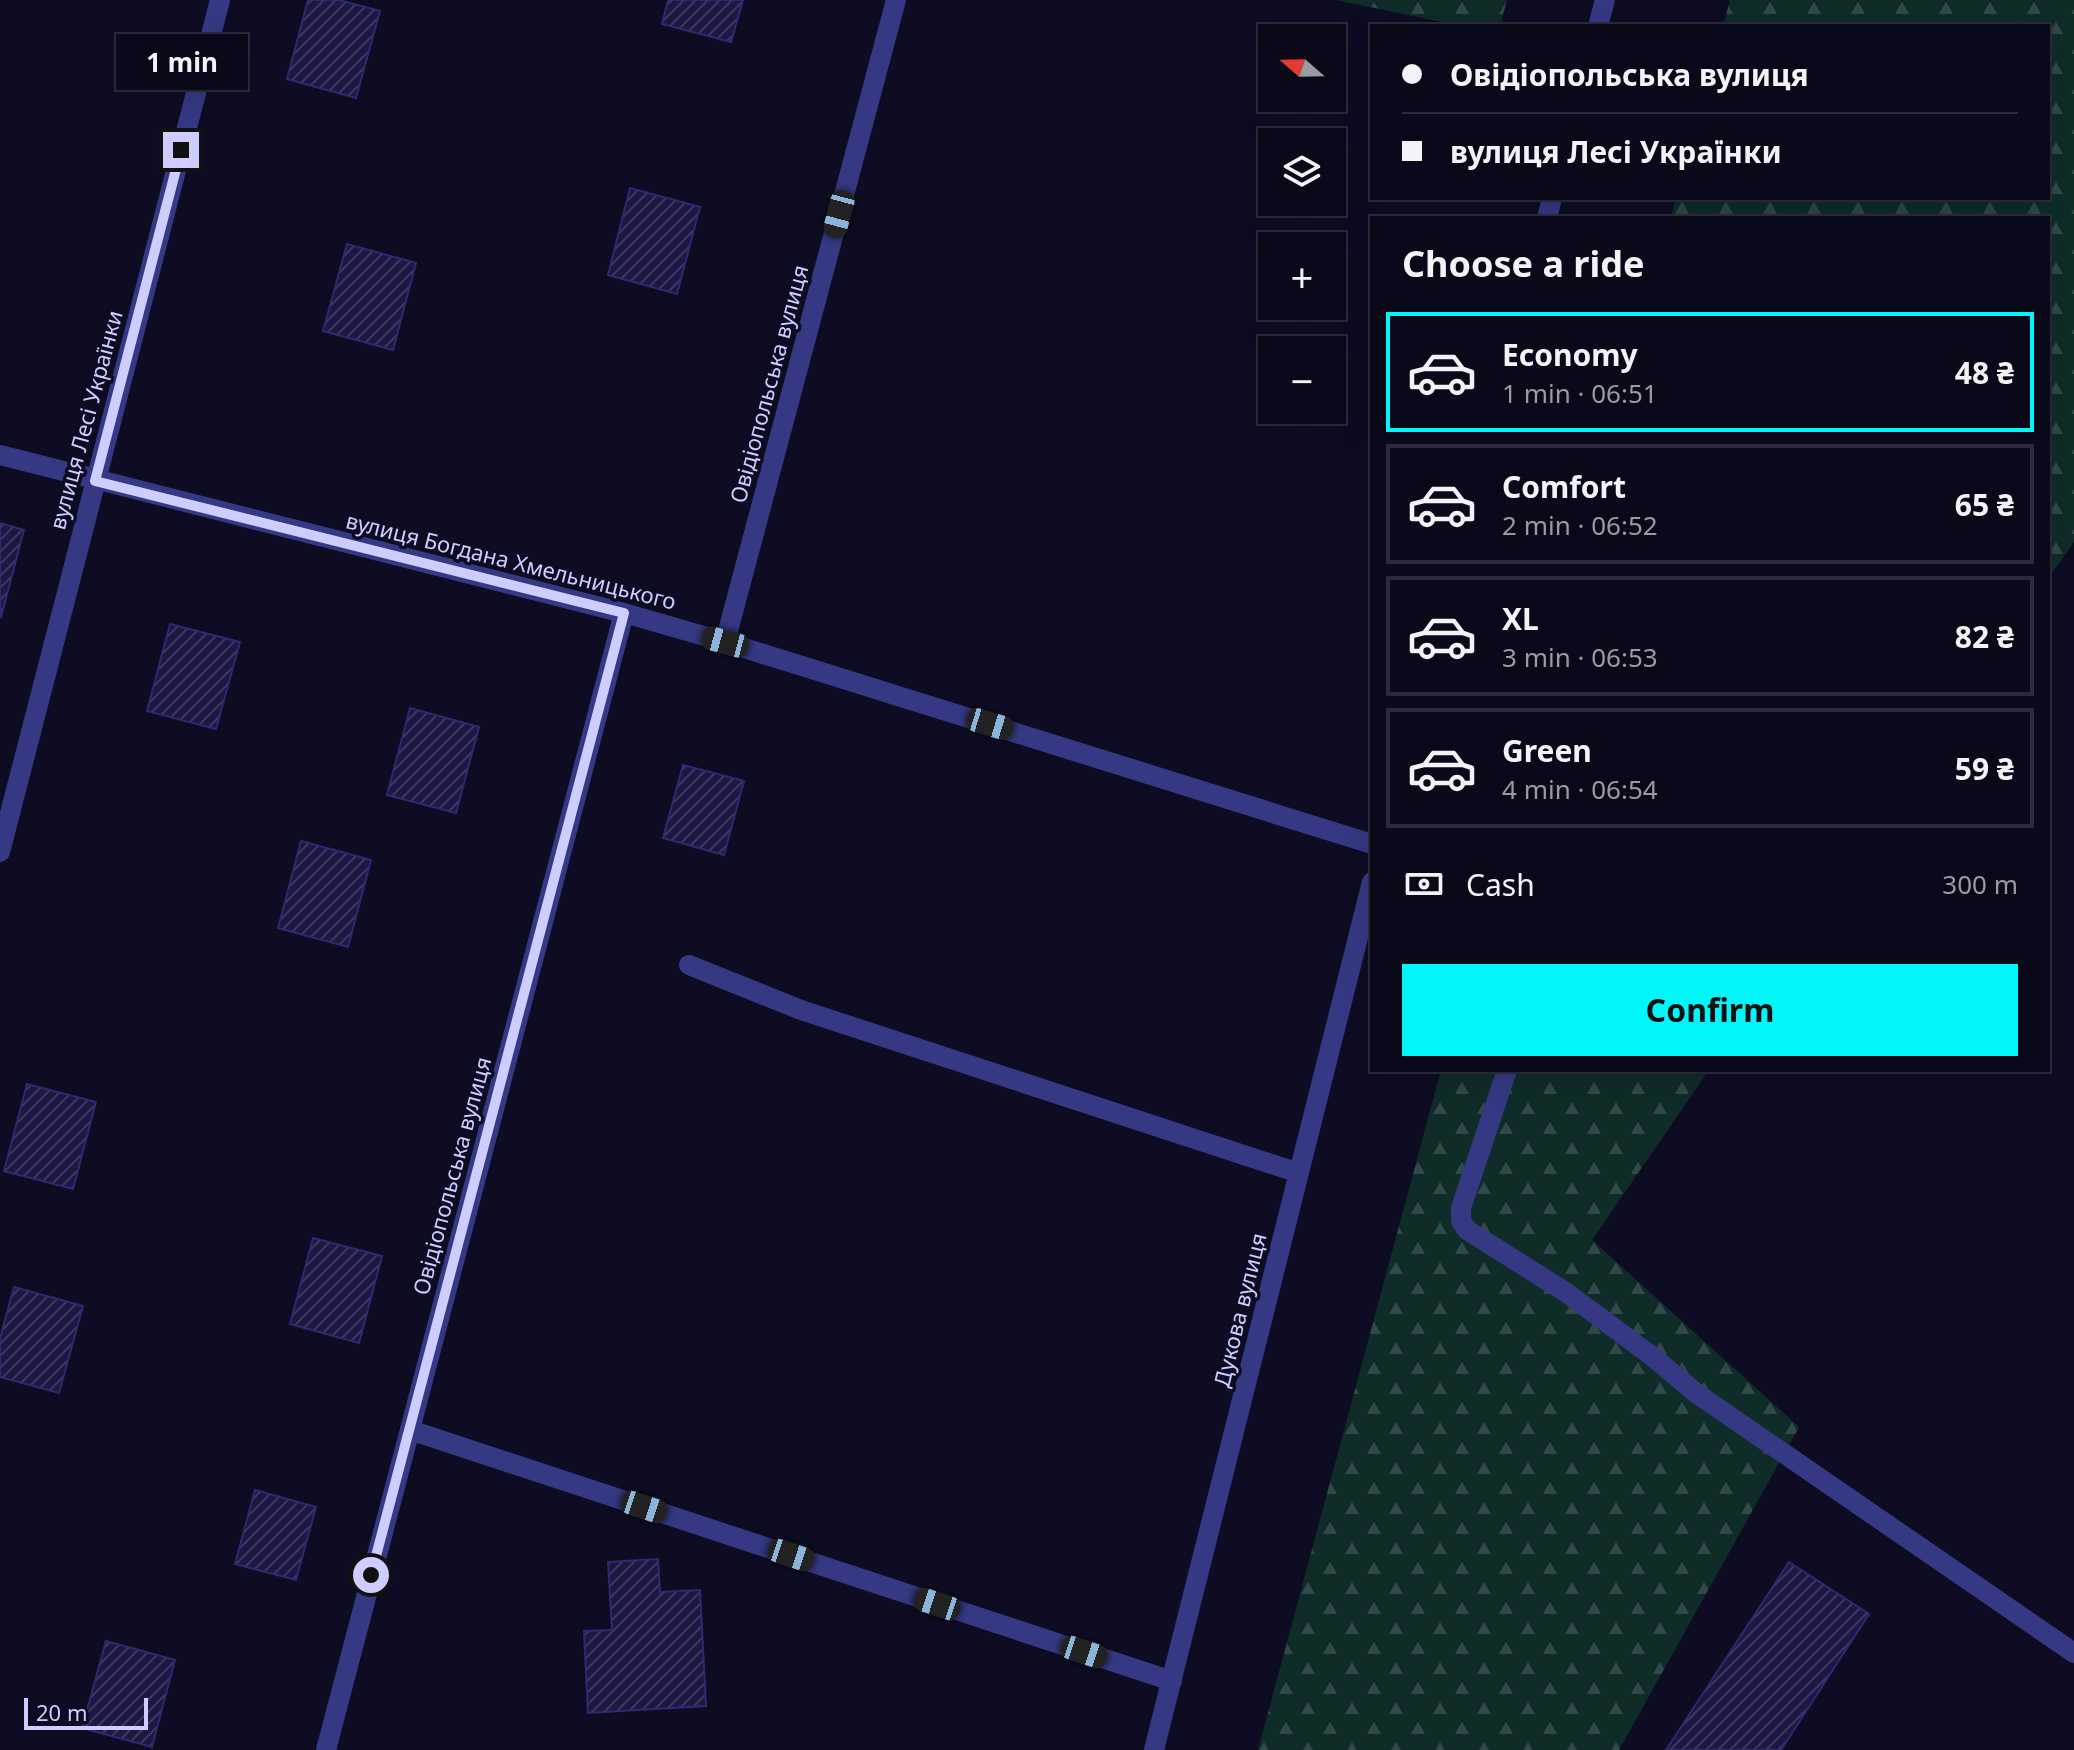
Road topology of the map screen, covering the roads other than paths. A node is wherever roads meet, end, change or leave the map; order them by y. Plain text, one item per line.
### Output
1 (220, 0) edge
2 (896, 0) edge
3 (1605, 0) edge
4 (1599, 24) edge
5 (0, 455) edge
6 (95, 481) junction
7 (624, 613) junction
8 (725, 642) junction
9 (1370, 843) edge
10 (0, 852) edge
11 (1370, 890) edge
12 (689, 965) dead end
13 (1506, 1072) edge
14 (1299, 1173) junction
15 (410, 1430) junction
16 (2074, 1653) edge
17 (1172, 1681) junction
18 (326, 1750) edge
19 (1154, 1750) edge

1 - 6 street, вулиця Лесі Українки
2 - 8 street, Овідіопольська вулиця
3 - 4 street
5 - 6 street, вулиця Богдана Хмельницького
6 - 7 street, вулиця Богдана Хмельницького
6 - 10 street, вулиця Лесі Українки
7 - 8 street, вулиця Богдана Хмельницького
7 - 15 street, Овідіопольська вулиця
8 - 9 street, вулиця Богдана Хмельницького
11 - 14 street, Дукова вулиця
12 - 14 street
13 - 16 street
14 - 17 street, Дукова вулиця
15 - 17 street
15 - 18 street, Овідіопольська вулиця
17 - 19 street, Дукова вулиця

